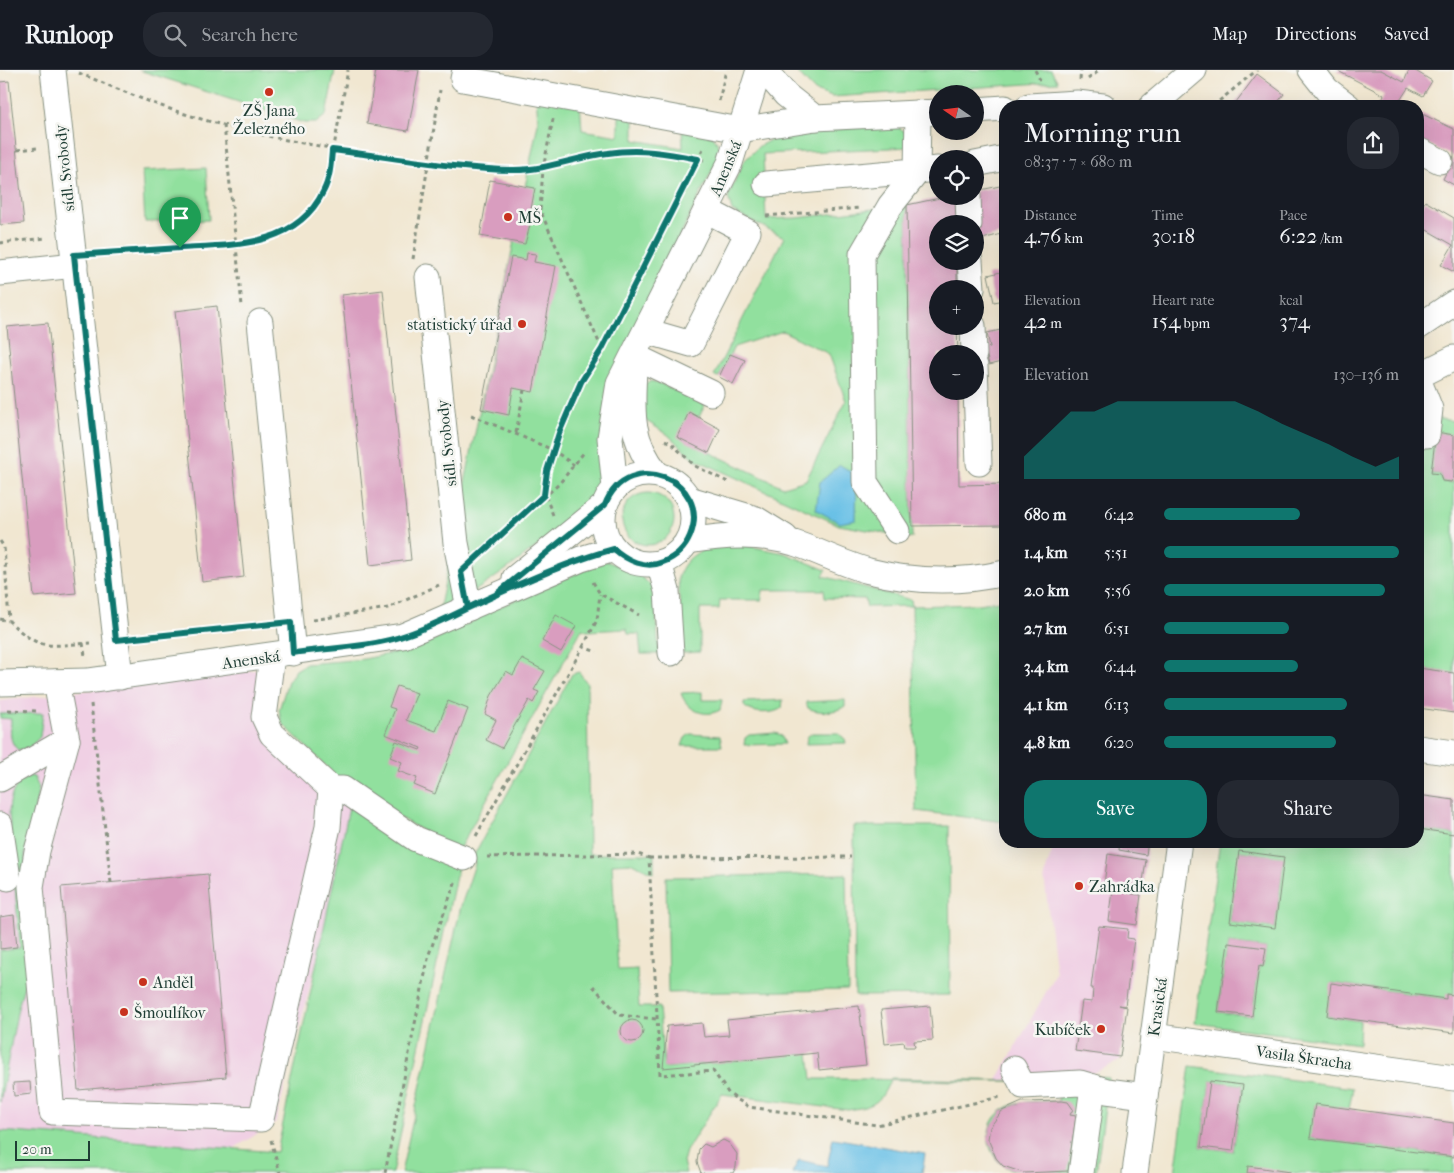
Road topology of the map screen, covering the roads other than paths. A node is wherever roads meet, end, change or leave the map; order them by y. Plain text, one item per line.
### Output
1 (53, 70) edge
2 (465, 70) edge
3 (759, 70) edge
4 (764, 70) edge
5 (1194, 70) edge
6 (1311, 70) edge
7 (1159, 100) edge
8 (1340, 100) edge
9 (999, 108) edge
10 (984, 109) edge
11 (928, 112) edge
12 (815, 118) junction
13 (740, 130) junction
14 (1424, 153) edge
15 (999, 159) edge
16 (1440, 161) dead end
17 (984, 162) edge
18 (927, 171) edge
19 (766, 184) dead end
20 (706, 210) junction
21 (74, 260) junction
22 (0, 273) edge
23 (428, 276) dead end
24 (1454, 303) edge
25 (260, 322) dead end
26 (1424, 323) edge
27 (646, 331) junction
28 (634, 356) junction
29 (1454, 358) edge
30 (1424, 375) edge
31 (711, 393) dead end
32 (1424, 394) edge
33 (976, 400) edge
34 (1427, 435) dead end
35 (979, 463) dead end
36 (657, 474) junction
37 (610, 497) junction
38 (689, 499) junction
39 (897, 531) dead end
40 (688, 540) junction
41 (793, 543) junction
42 (614, 549) junction
43 (659, 563) junction
44 (999, 574) edge
45 (494, 596) junction
46 (468, 608) junction
47 (671, 653) dead end
48 (283, 655) junction
49 (120, 677) junction
50 (56, 682) junction
51 (0, 683) edge
52 (67, 740) junction
53 (1424, 749) edge
54 (1454, 753) edge
55 (0, 779) edge
56 (331, 789) junction
57 (0, 825) edge
58 (1178, 848) edge
59 (464, 858) road end
60 (8, 878) dead end
61 (1153, 1036) junction
62 (1019, 1078) road end
63 (1454, 1078) edge
64 (1093, 1087) junction
65 (1145, 1096) junction
66 (1082, 1173) edge
67 (1135, 1173) edge

1 - 21 street, sídl. Svobody
2 - 13 street
3 - 13 street
4 - 12 street
5 - 7 street
6 - 8 street
9 - 10 street
11 - 12 street, Anenská
11 - 18 street
12 - 13 street, Anenská
13 - 20 street, Anenská
14 - 16 street
15 - 17 street
18 - 19 street
18 - 39 street
20 - 27 street, Anenská
20 - 27 street
21 - 22 street
21 - 49 street, sídl. Svobody
23 - 46 street, sídl. Svobody
24 - 26 street
25 - 48 street
27 - 28 street, Anenská
28 - 31 street
28 - 36 street, Anenská
28 - 37 street, Anenská
29 - 30 street
32 - 34 street
33 - 35 street
36 - 37 street, Anenská
36 - 38 street, Anenská
37 - 42 street, Anenská
37 - 45 street, Anenská
38 - 40 street
38 - 41 street
40 - 41 street
40 - 43 street
41 - 44 street
42 - 43 street
42 - 45 street, Anenská
43 - 47 street
45 - 46 street, Anenská
46 - 48 street, Anenská
48 - 49 street, Anenská
48 - 56 street
49 - 50 street, Anenská
50 - 51 street, Anenská
50 - 52 street
52 - 55 street
52 - 56 street
53 - 54 street
56 - 59 street
57 - 60 street
58 - 61 street, Krasická
61 - 63 street, Vasila Škracha
61 - 65 street, Krasická
62 - 64 street
64 - 65 street
64 - 66 street
65 - 67 street, Krasická

